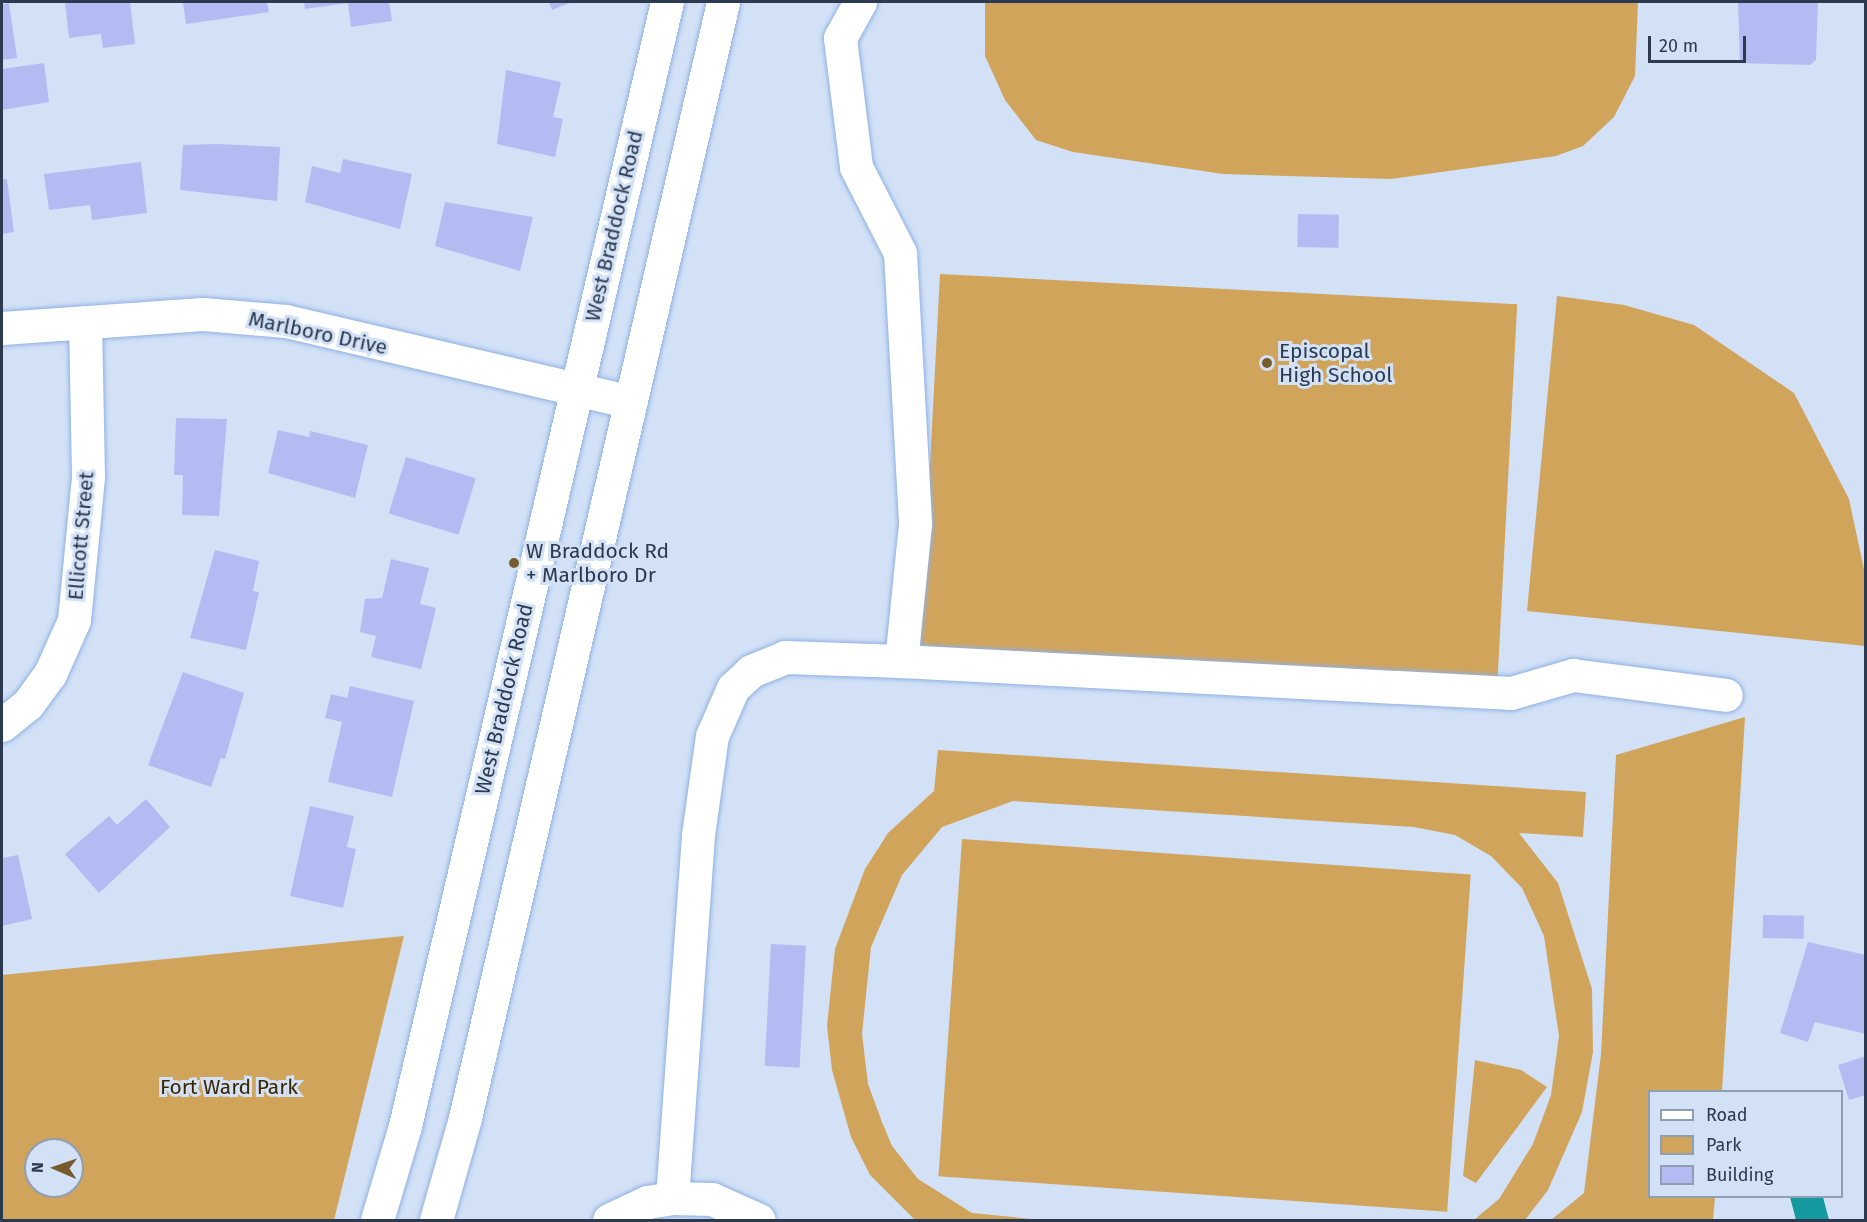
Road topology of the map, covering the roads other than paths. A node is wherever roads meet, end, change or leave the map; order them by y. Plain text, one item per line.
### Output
1 (667, 2) edge
2 (723, 2) edge
3 (860, 2) edge
4 (86, 322) junction
5 (2, 328) edge
6 (576, 389) junction
7 (630, 402) junction
8 (901, 661) junction
9 (1726, 695) dead end
10 (2, 725) edge
11 (672, 1198) junction
12 (377, 1221) edge
13 (436, 1221) edge
14 (609, 1221) edge
15 (759, 1221) edge

1 - 6 main road, West Braddock Road
2 - 7 main road
3 - 8 main road
4 - 5 main road, Marlboro Drive
4 - 6 main road, Marlboro Drive
4 - 10 main road, Ellicott Street
6 - 7 main road, Marlboro Drive
6 - 12 main road, West Braddock Road
7 - 13 main road
8 - 9 main road
8 - 11 main road
11 - 14 main road
11 - 15 main road

